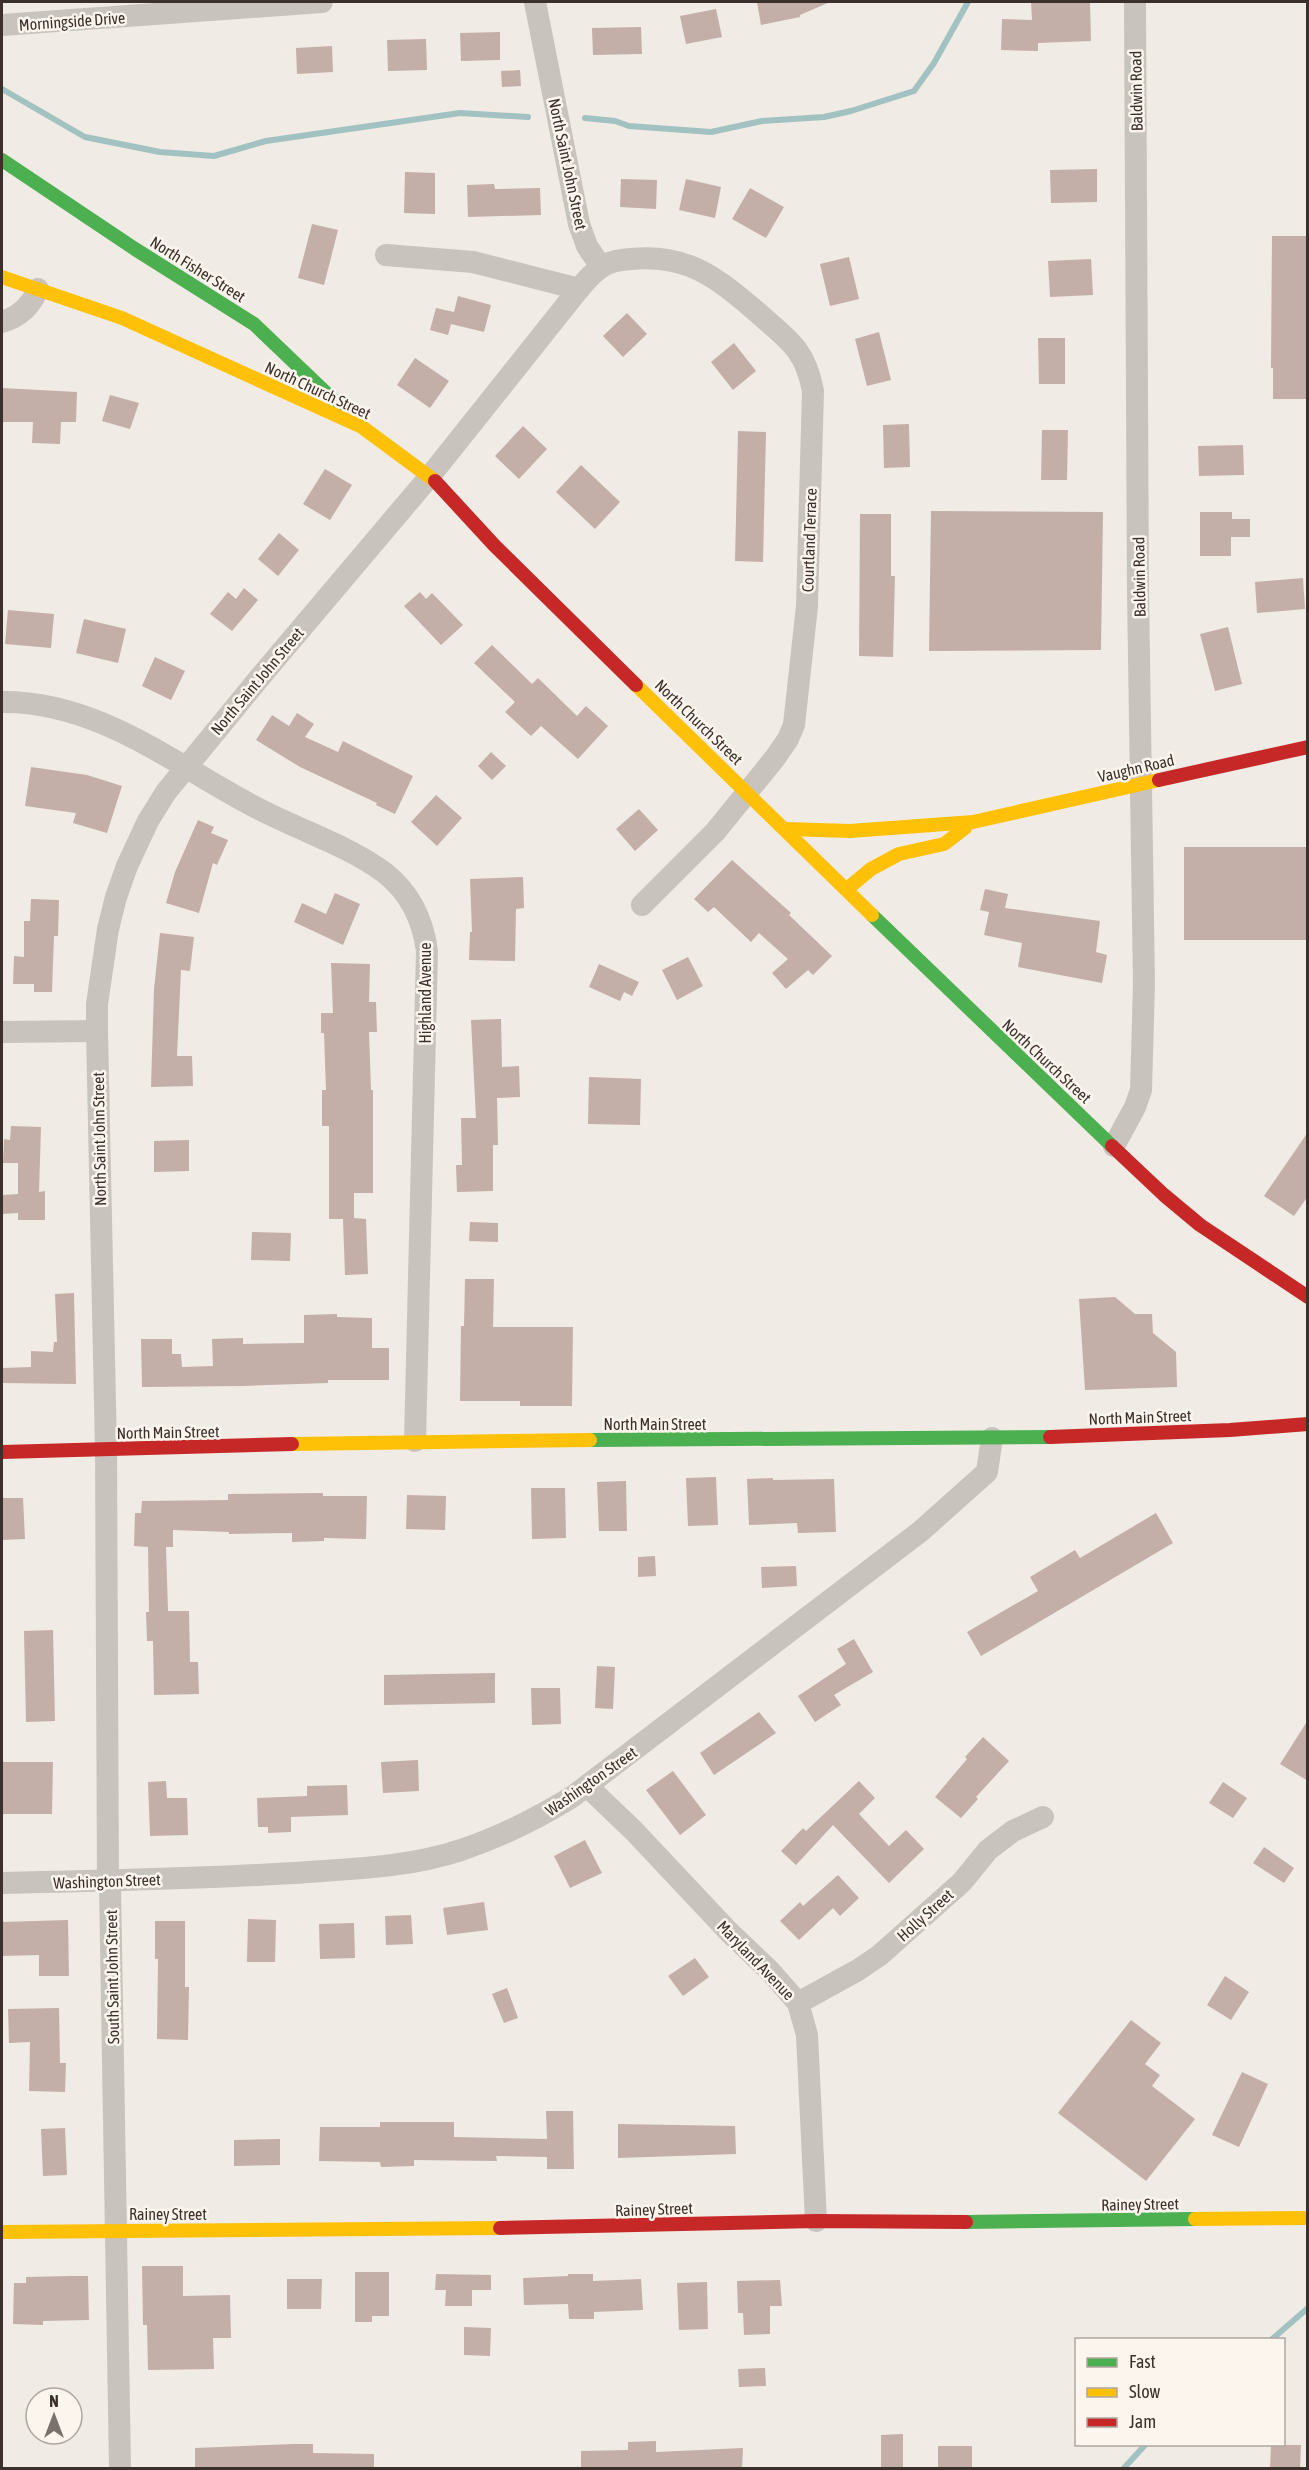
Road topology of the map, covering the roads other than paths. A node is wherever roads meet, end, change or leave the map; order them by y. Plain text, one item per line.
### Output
1 (322, 2) edge
2 (535, 2) edge
3 (1135, 2) edge
4 (175, 8) edge
5 (2, 26) edge
6 (2, 160) edge
7 (386, 255) dead end
8 (601, 267) junction
9 (2, 277) edge
10 (38, 289) junction
11 (579, 289) junction
12 (2, 322) edge
13 (362, 427) junction
14 (430, 476) junction
15 (2, 702) edge
16 (1308, 747) edge
17 (186, 766) junction
18 (1142, 782) junction
19 (747, 792) junction
20 (973, 822) junction
21 (786, 830) junction
22 (847, 889) junction
23 (642, 905) dead end
24 (97, 1031) junction
25 (2, 1032) edge
26 (1114, 1146) junction
27 (1308, 1297) edge
28 (1308, 1424) edge
29 (992, 1438) junction
30 (415, 1441) junction
31 (106, 1450) junction
32 (2, 1452) edge
33 (586, 1786) junction
34 (1043, 1817) dead end
35 (108, 1881) junction
36 (2, 1883) edge
37 (798, 2003) junction
38 (1308, 2218) edge
39 (816, 2221) junction
40 (117, 2231) junction
41 (2, 2232) edge
42 (120, 2469) edge

1 - 4 street, Morningside Drive
2 - 8 street, North Saint John Street
3 - 18 street, Baldwin Road
4 - 5 street, Morningside Drive
6 - 13 street, North Fisher Street
7 - 11 street
8 - 11 street, North Saint John Street
8 - 19 street, Courtland Terrace
9 - 10 street, North Church Street
10 - 12 street
10 - 13 street, North Church Street
11 - 14 street, North Saint John Street
13 - 14 street, North Church Street
14 - 17 street, North Saint John Street
14 - 19 street, North Church Street
15 - 17 street, Highland Avenue
16 - 18 street, Vaughn Road
17 - 24 street, North Saint John Street
17 - 30 street, Highland Avenue
18 - 20 street, Vaughn Road
18 - 26 street, Baldwin Road
19 - 21 street, North Church Street
19 - 23 street, Courtland Terrace
20 - 21 street, Vaughn Road
20 - 22 street, Vaughn Road
21 - 22 street, North Church Street
22 - 26 street, North Church Street
24 - 25 street
24 - 31 street, North Saint John Street
26 - 27 street, North Church Street
28 - 29 street, North Main Street
29 - 30 street, North Main Street
29 - 33 street, Washington Street
30 - 31 street, North Main Street
31 - 32 street, North Main Street
31 - 35 street, South Saint John Street
33 - 35 street, Washington Street
33 - 37 street, Maryland Avenue
34 - 37 street, Holly Street
35 - 36 street, Washington Street
35 - 40 street, South Saint John Street
37 - 39 street, Maryland Avenue
38 - 39 street, Rainey Street
39 - 40 street, Rainey Street
40 - 41 street, Rainey Street
40 - 42 street, South Saint John Street

